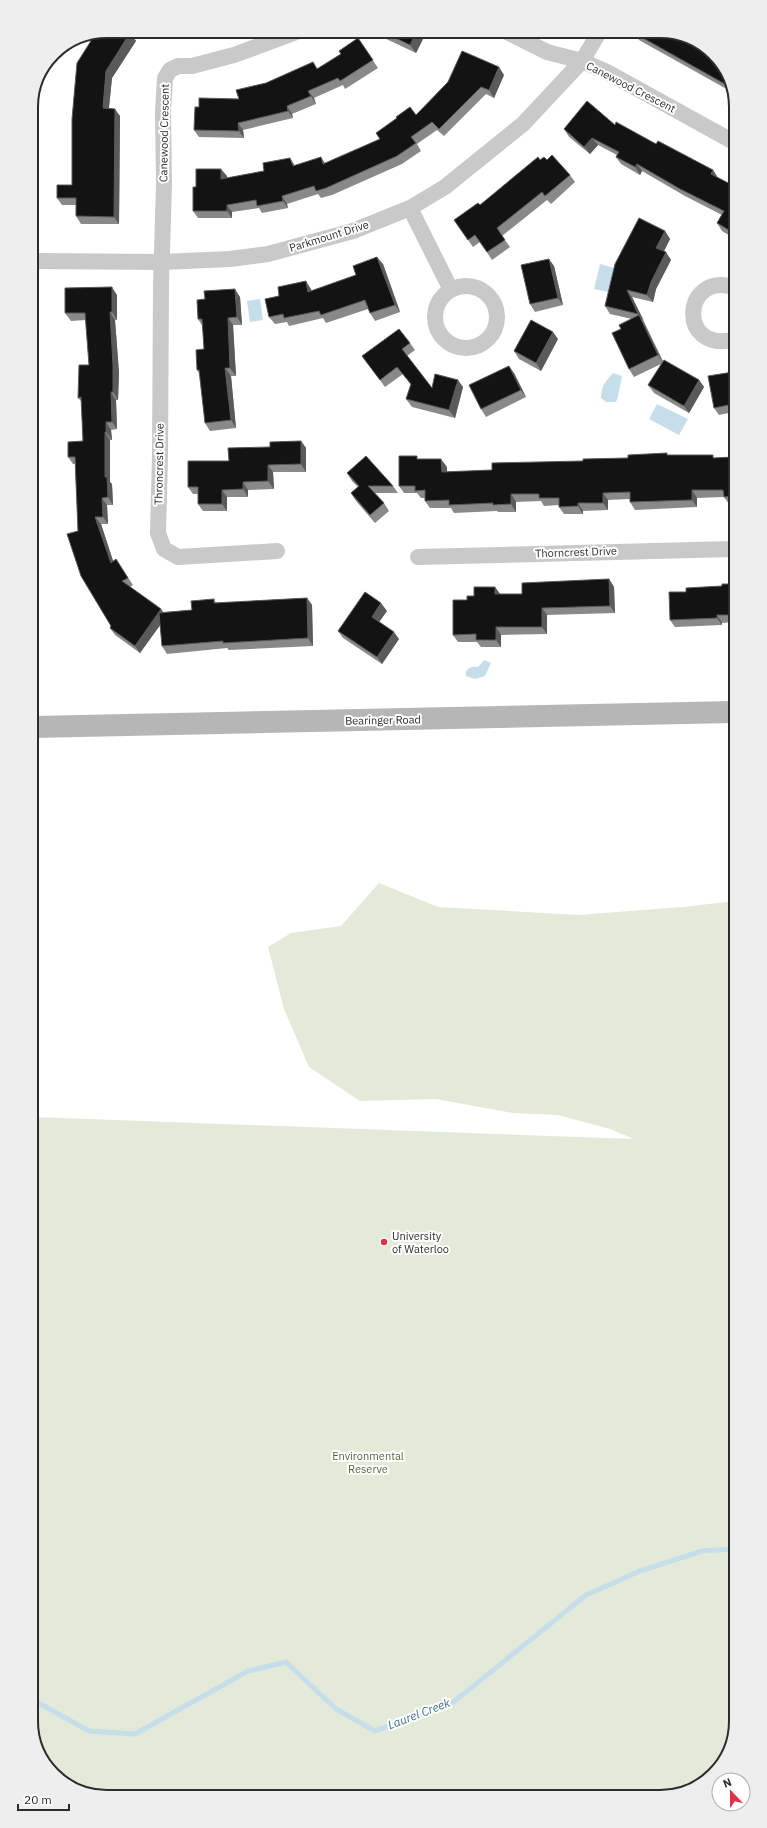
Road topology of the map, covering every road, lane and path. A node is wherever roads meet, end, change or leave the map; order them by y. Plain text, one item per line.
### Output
1 (280, 38) edge
2 (519, 38) edge
3 (596, 38) edge
4 (582, 62) junction
5 (729, 139) edge
6 (410, 208) junction
7 (38, 261) edge
8 (162, 262) junction
9 (729, 286) edge
10 (451, 290) dead end
11 (729, 341) edge
12 (729, 549) edge
13 (277, 551) dead end
14 (418, 557) dead end
15 (729, 712) edge
16 (38, 727) edge

1 - 8 street, Canewood Crescent
2 - 4 street, Canewood Crescent
3 - 4 street, Parkmount Drive
4 - 5 street, Canewood Crescent
4 - 6 street, Parkmount Drive
6 - 8 street, Parkmount Drive
6 - 10 street
7 - 8 street, Parkmount Drive
8 - 13 street, Throncrest Drive
9 - 11 street
12 - 14 street, Thorncrest Drive
15 - 16 street, Bearinger Road

